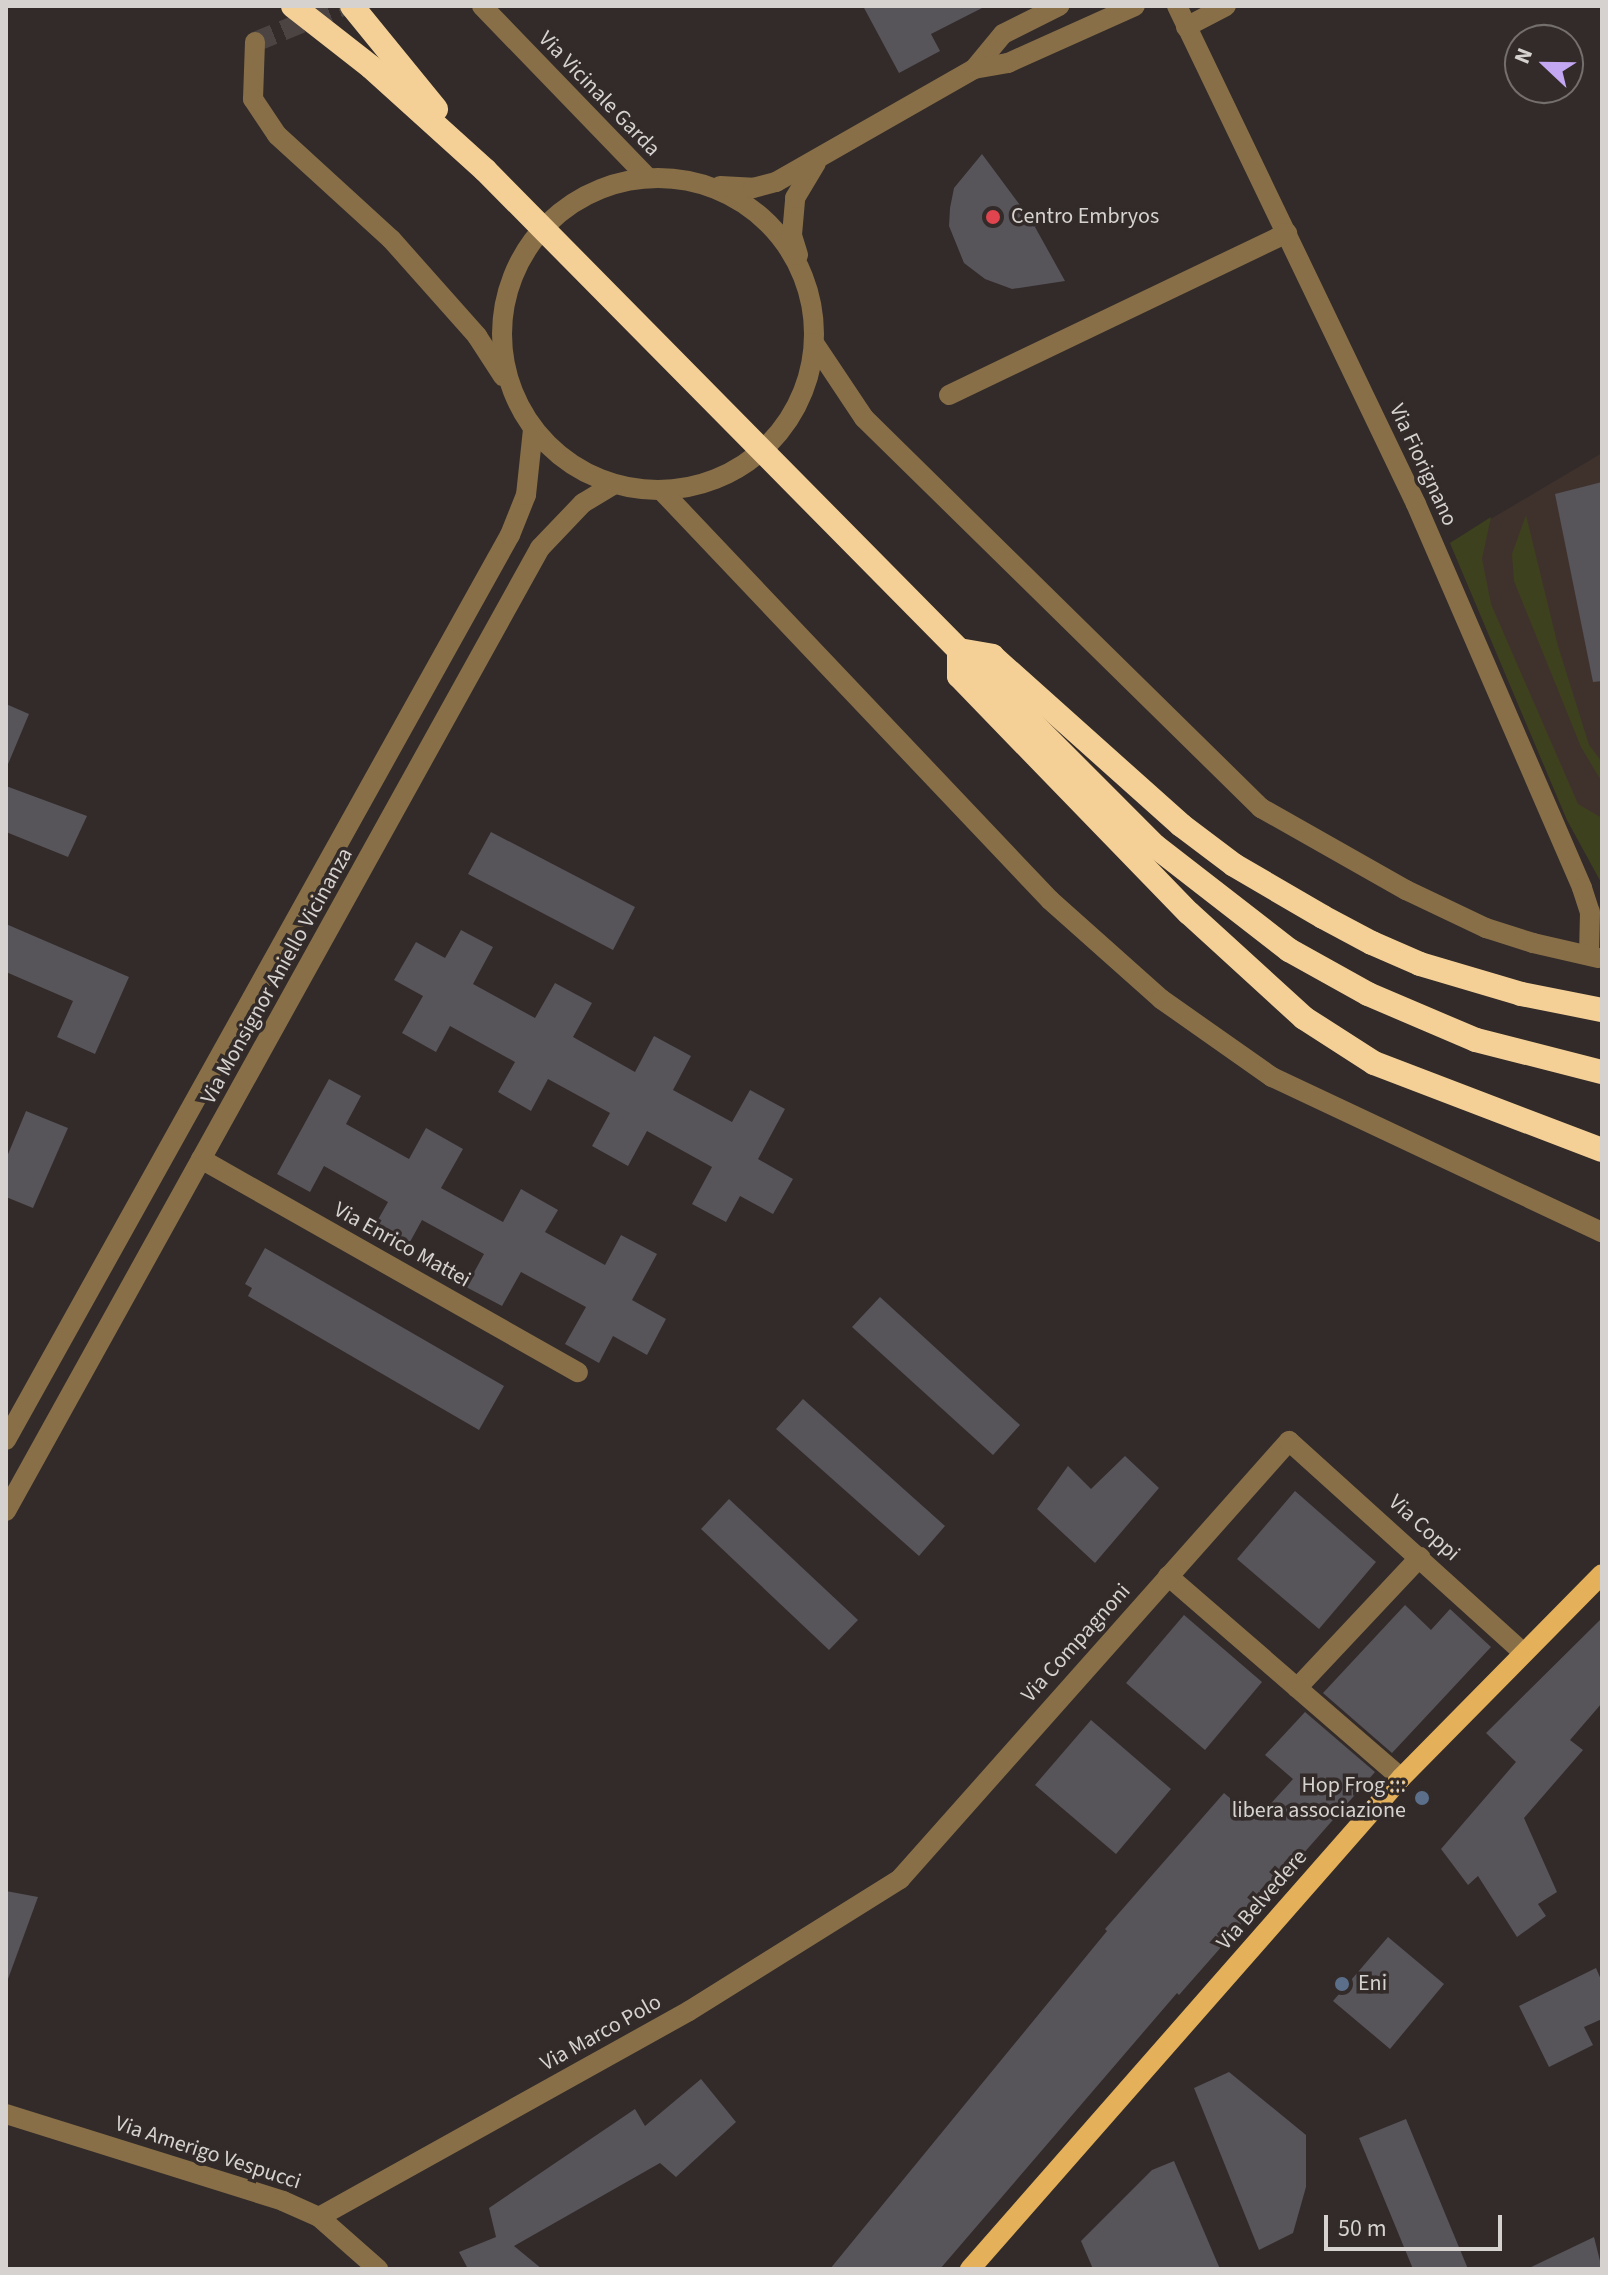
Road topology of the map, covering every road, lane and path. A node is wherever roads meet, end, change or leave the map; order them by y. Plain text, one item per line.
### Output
1 (293, 6) edge
2 (312, 6) edge
3 (352, 6) edge
4 (1059, 6) edge
5 (1135, 6) edge
6 (1177, 6) edge
7 (1226, 6) edge
8 (481, 7) edge
9 (1186, 27) junction
10 (255, 42) dead end
11 (371, 67) junction
12 (974, 69) junction
13 (827, 150) junction
14 (485, 170) junction
15 (648, 178) junction
16 (708, 186) junction
17 (1287, 233) junction
18 (802, 273) junction
19 (814, 343) junction
20 (511, 390) junction
21 (949, 395) dead end
22 (533, 429) junction
23 (613, 485) junction
24 (662, 491) junction
25 (959, 650) junction
26 (1595, 957) edge
27 (1602, 1010) edge
28 (1602, 1072) edge
29 (1602, 1150) edge
30 (201, 1159) junction
31 (1602, 1232) edge
32 (578, 1372) dead end
33 (6, 1440) edge
34 (1289, 1441) joint
35 (8, 1501) edge
36 (1420, 1557) junction
37 (1602, 1574) edge
38 (1168, 1576) junction
39 (1524, 1653) junction
40 (1297, 1688) junction
41 (1401, 1778) junction
42 (900, 1879) joint
43 (6, 2114) edge
44 (319, 2217) junction
45 (378, 2269) edge
46 (970, 2269) edge

1 - 11 highway
2 - 11 highway
3 - 14 highway
4 - 12 street
5 - 12 street
6 - 9 street, Via Fiorignano
7 - 9 street
8 - 15 street, Via Vicinale Garda
9 - 17 street, Via Fiorignano
10 - 20 street
11 - 14 highway
12 - 13 street
13 - 16 street
13 - 18 street
14 - 25 highway, bridge
15 - 16 street
15 - 20 street
16 - 18 street
17 - 21 street
17 - 26 street, Via Fiorignano
18 - 19 street
19 - 24 street
19 - 26 street
20 - 22 street
22 - 23 street
22 - 33 street, Via Monsignor Aniello Vicinanza
23 - 24 street
23 - 30 street, Via Monsignor Aniello Vicinanza
24 - 31 street
25 - 27 highway
25 - 28 highway
25 - 29 highway
30 - 32 street, Via Enrico Mattei
30 - 35 street, Via Monsignor Aniello Vicinanza
34 - 36 street, Via Coppi
34 - 38 street, Via Compagnoni
36 - 39 street, Via Coppi
36 - 40 street
37 - 39 main road, Via Belvedere
38 - 40 street
38 - 42 street, Via Compagnoni
39 - 41 main road, Via Belvedere
40 - 41 street
41 - 46 main road, Via Belvedere
42 - 44 street, Via Marco Polo
43 - 44 street, Via Amerigo Vespucci
44 - 45 street, Via Amerigo Vespucci

